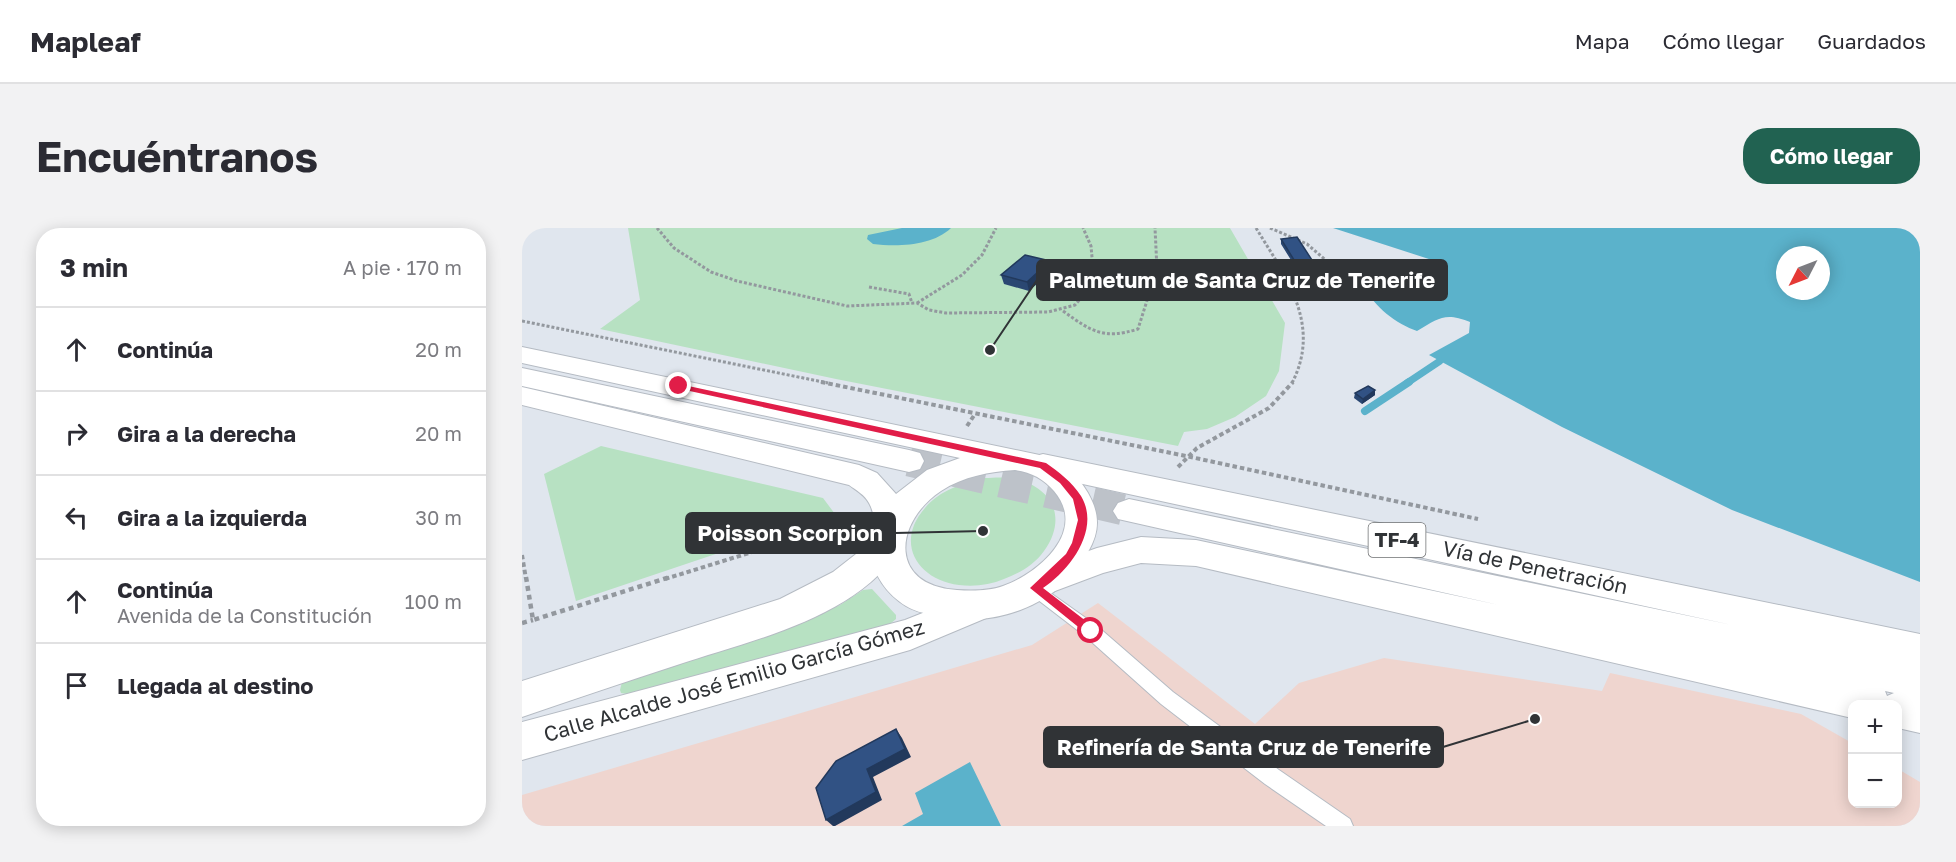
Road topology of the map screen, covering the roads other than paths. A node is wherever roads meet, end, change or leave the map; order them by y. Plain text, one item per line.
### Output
1 (522, 355) edge
2 (522, 378) edge
3 (522, 396) edge
4 (909, 461) tunnel mouth
5 (1029, 462) junction
6 (1129, 511) tunnel mouth
7 (889, 534) junction
8 (1041, 584) junction
9 (978, 606) junction
10 (1920, 650) edge
11 (522, 699) edge
12 (1906, 707) edge
13 (522, 741) edge
14 (1343, 826) edge

1 - 5 main road, TF-4
2 - 4 main road
3 - 7 main road
5 - 7 main road
5 - 8 main road
5 - 10 main road, Vía de Penetración / TF-4
6 - 12 main road, Vía de Penetración / TF-4
7 - 9 main road
7 - 11 main road, Calle Alcalde José Emilio García Gómez
8 - 9 main road
8 - 12 main road
8 - 14 lane
9 - 13 main road, Calle Alcalde José Emilio García Gómez

